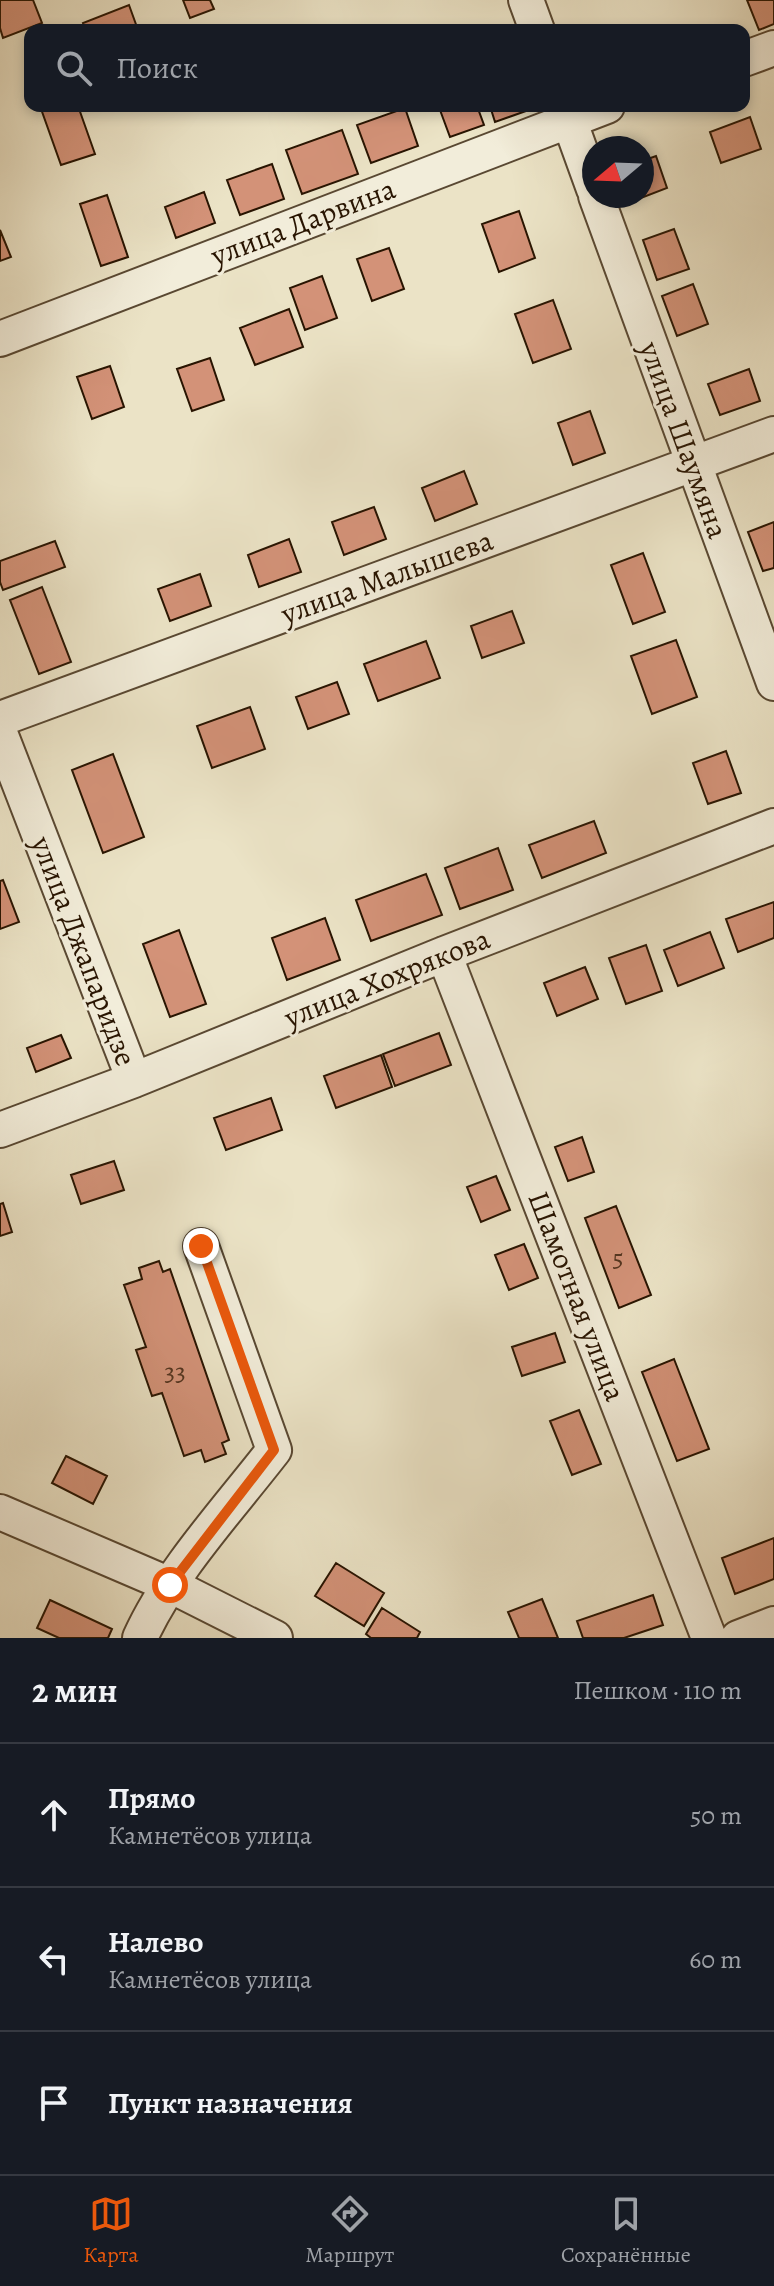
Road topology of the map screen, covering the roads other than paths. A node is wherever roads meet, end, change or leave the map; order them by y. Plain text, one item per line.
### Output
1 (526, 0) edge
2 (535, 24) edge
3 (774, 48) edge
4 (750, 57) edge
5 (567, 113) edge
6 (582, 155) edge
7 (600, 208) edge
8 (0, 339) edge
9 (774, 434) edge
10 (692, 464) junction
11 (774, 683) edge
12 (0, 719) edge
13 (0, 733) edge
14 (774, 826) edge
15 (444, 954) junction
16 (134, 1080) junction
17 (0, 1130) edge
18 (201, 1246) dead end
19 (0, 1512) edge
20 (170, 1585) junction
21 (774, 1624) edge
22 (140, 1638) edge
23 (275, 1638) edge
24 (709, 1638) edge
25 (738, 1638) edge

1 - 2 street
3 - 4 street
5 - 6 street
5 - 8 street, улица Дарвина
7 - 10 street, улица Шаумяна
9 - 10 street, улица Малышева
10 - 11 street, улица Шаумяна
10 - 12 street, улица Малышева
13 - 16 street, улица Джапаридзе
14 - 15 street, улица Хохрякова
15 - 16 street, улица Хохрякова
15 - 24 street, Шамотная улица
16 - 17 street, улица Хохрякова
18 - 20 street
19 - 20 street
20 - 22 street
20 - 23 street
21 - 25 street

